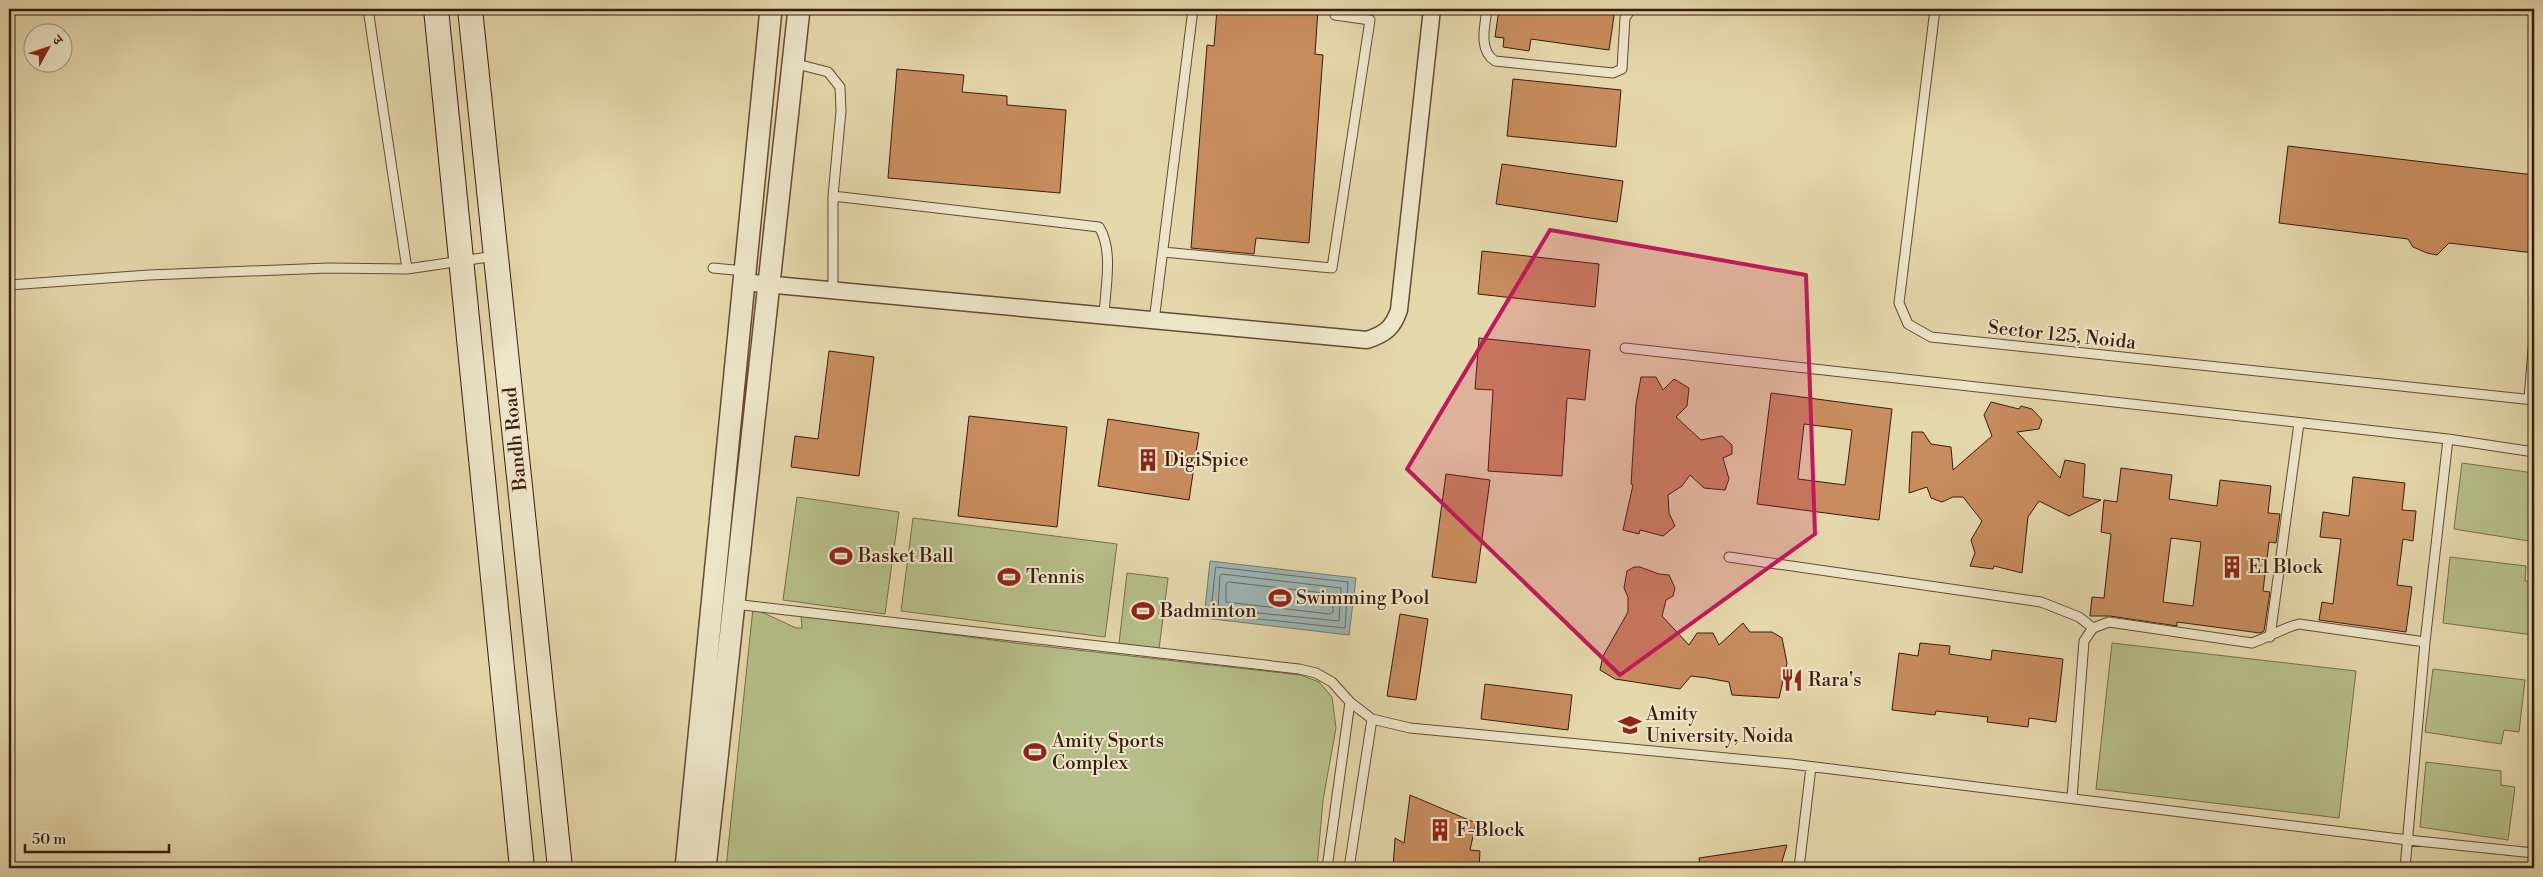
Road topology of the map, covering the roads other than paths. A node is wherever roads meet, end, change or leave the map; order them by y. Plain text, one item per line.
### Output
1 (368, 9) edge
2 (436, 9) edge
3 (470, 9) edge
4 (771, 9) edge
5 (799, 9) edge
6 (1193, 9) edge
7 (1336, 9) edge
8 (1432, 9) edge
9 (1487, 9) edge
10 (1631, 9) edge
11 (1935, 9) edge
12 (793, 63) junction
13 (833, 196) junction
14 (1163, 252) junction
15 (496, 256) junction
16 (462, 262) junction
17 (713, 268) dead end
18 (407, 269) junction
19 (743, 277) junction
20 (9, 285) edge
21 (769, 285) junction
22 (833, 291) junction
23 (1104, 316) junction
24 (1154, 320) junction
25 (2534, 337) edge
26 (1625, 348) dead end
27 (2532, 400) edge
28 (2299, 423) junction
29 (2448, 439) junction
30 (2534, 452) edge
31 (1729, 557) dead end
32 (734, 604) junction
33 (2093, 628) junction
34 (2270, 637) junction
35 (2425, 642) junction
36 (1350, 702) junction
37 (1372, 719) junction
38 (1811, 767) junction
39 (2072, 798) junction
40 (2408, 840) junction
41 (2534, 853) edge
42 (522, 868) edge
43 (560, 868) edge
44 (686, 868) edge
45 (705, 868) edge
46 (1327, 868) edge
47 (1348, 868) edge
48 (1798, 868) edge
49 (2405, 868) edge

1 - 18 lane
2 - 16 main road, Bandh Road
3 - 15 main road, Bandh Road
4 - 19 street
5 - 12 street
6 - 14 lane
7 - 14 lane
8 - 24 street
9 - 10 lane
11 - 27 lane, Sector 125, Noida
12 - 13 lane
12 - 21 street
13 - 22 lane
13 - 23 lane
14 - 24 lane
15 - 16 lane
15 - 43 main road, Bandh Road
16 - 18 lane
16 - 42 main road, Bandh Road
17 - 19 lane
18 - 20 lane
19 - 21 street
19 - 44 street
21 - 22 street
21 - 32 street
22 - 23 street
23 - 24 street
25 - 27 lane
26 - 28 lane
28 - 29 lane
28 - 34 lane
29 - 30 lane
29 - 35 lane
31 - 33 lane
32 - 36 lane
32 - 45 street
33 - 34 lane
33 - 39 lane
34 - 35 lane
35 - 40 lane
36 - 37 lane
36 - 46 lane
37 - 38 lane
37 - 47 lane
38 - 39 lane
38 - 48 lane
39 - 40 lane
40 - 41 lane
40 - 49 lane

